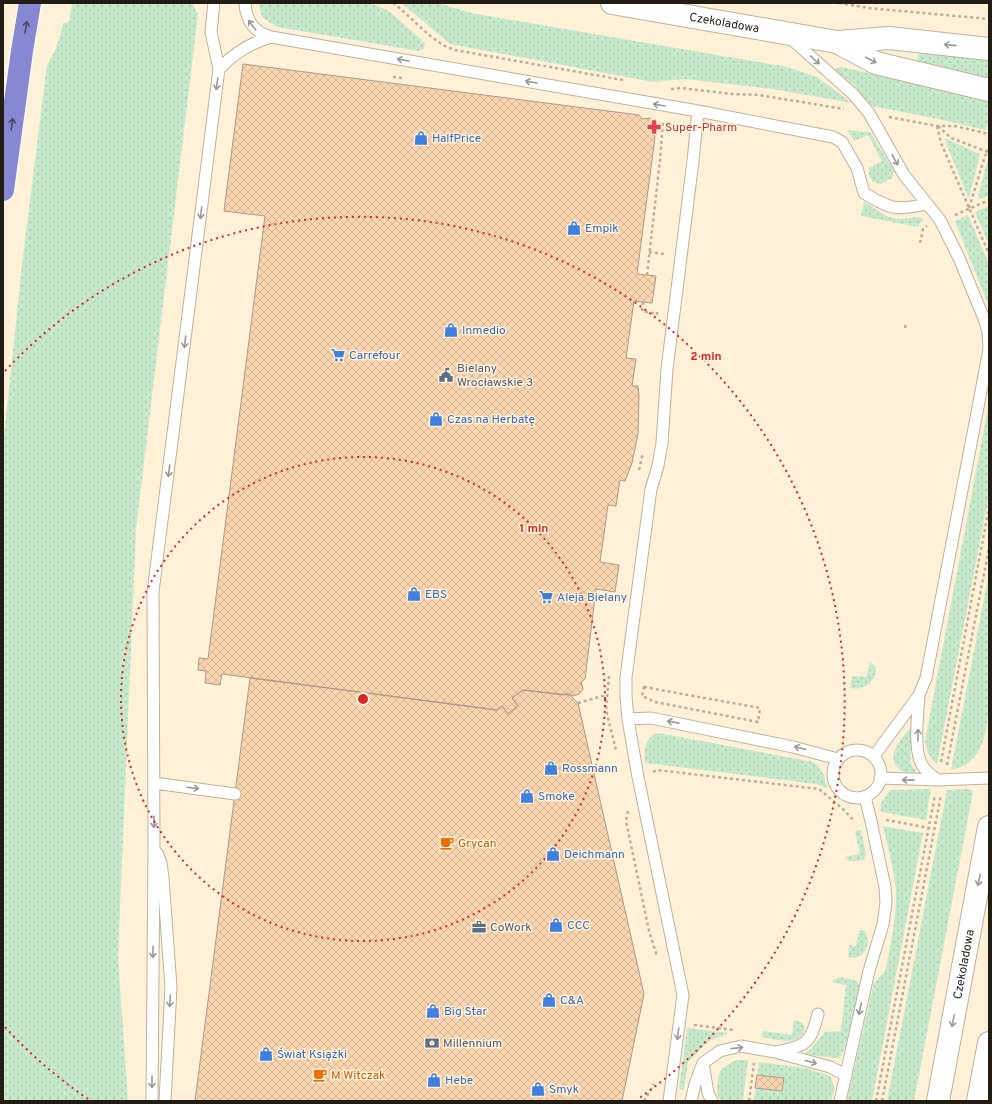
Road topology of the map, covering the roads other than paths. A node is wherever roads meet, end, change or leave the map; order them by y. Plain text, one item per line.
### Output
1 (30, 3) edge
2 (214, 3) edge
3 (246, 3) edge
4 (612, 3) edge
5 (673, 8) edge
6 (786, 34) junction
7 (271, 37) junction
8 (837, 42) junction
9 (989, 49) edge
10 (219, 69) junction
11 (989, 90) edge
12 (698, 111) junction
13 (3, 190) edge
14 (926, 204) junction
15 (919, 695) junction
16 (628, 719) junction
17 (874, 756) junction
18 (838, 759) junction
19 (880, 778) junction
20 (989, 778) edge
21 (154, 783) junction
22 (939, 784) junction
23 (235, 794) dead end
24 (865, 797) junction
25 (989, 828) edge
26 (154, 844) junction
27 (818, 1014) dead end
28 (989, 1043) edge
29 (774, 1052) junction
30 (703, 1063) junction
31 (846, 1075) junction
32 (152, 1101) edge
33 (165, 1101) edge
34 (669, 1101) edge
35 (691, 1101) edge
36 (712, 1101) edge
37 (840, 1101) edge
38 (938, 1101) edge
39 (978, 1101) edge

13 -> 1 highway
2 - 10 lane
7 -> 3 lane
4 - 5 street, Czekoladowa
5 - 6 street, Czekoladowa
6 - 8 street, Czekoladowa
6 -> 14 lane
7 - 10 lane
12 -> 7 lane
9 -> 8 street, Czekoladowa
8 -> 11 street, Czekoladowa
10 -> 21 lane
12 - 14 lane
12 - 16 lane
14 - 15 lane
15 - 17 lane
22 -> 15 lane
18 -> 16 lane
16 -> 34 lane
17 - 18 lane
17 - 19 lane
18 - 24 lane
22 -> 19 lane
19 - 24 lane
20 - 22 lane
21 -> 23 lane
21 -> 26 lane
24 -> 31 lane
25 -> 38 street, Czekoladowa
26 -> 32 lane
26 -> 33 lane
27 - 29 lane
28 - 39 street
30 -> 29 lane
29 -> 31 lane
30 - 35 lane
30 - 36 lane
31 - 37 lane

